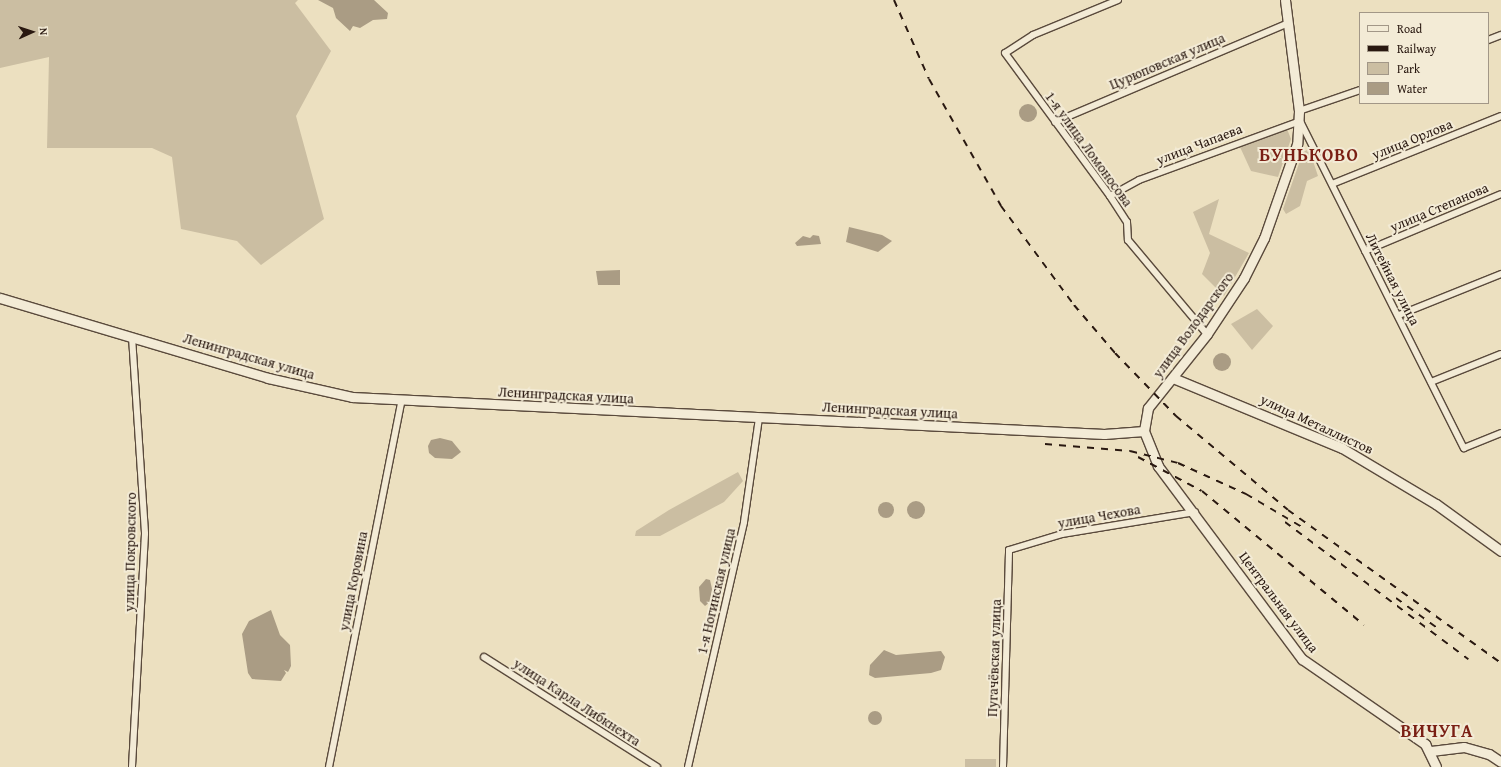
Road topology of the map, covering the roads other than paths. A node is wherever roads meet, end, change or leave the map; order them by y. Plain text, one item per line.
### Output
1 (1118, 0) edge
2 (1285, 0) edge
3 (1288, 23) junction
4 (1501, 35) edge
5 (1489, 40) edge
6 (1359, 90) edge
7 (1299, 111) junction
8 (1501, 116) edge
9 (1300, 121) junction
10 (1055, 122) junction
11 (1332, 184) junction
12 (1501, 194) edge
13 (1110, 196) junction
14 (1365, 251) junction
15 (1501, 274) edge
16 (0, 298) edge
17 (1398, 315) junction
18 (1207, 334) junction
19 (132, 338) junction
20 (1501, 354) edge
21 (1173, 378) junction
22 (1431, 382) junction
23 (402, 400) junction
24 (759, 418) junction
25 (1144, 431) junction
26 (1501, 433) edge
27 (1195, 512) junction
28 (1009, 550) joint
29 (1501, 551) edge
30 (484, 657) dead end
31 (1431, 752) junction
32 (1501, 762) edge
33 (132, 767) edge
34 (329, 767) edge
35 (657, 767) edge
36 (688, 767) edge
37 (1003, 767) edge
38 (1436, 767) edge

1 - 10 street, 1-я улица Ломоносова
2 - 3 main road, улица Володарского
3 - 7 main road, улица Володарского
3 - 10 street, Цурюповская улица
4 - 5 street
6 - 7 street
7 - 9 main road, улица Володарского
8 - 11 street, улица Орлова
9 - 11 street, Литейная улица
9 - 13 street, улица Чапаева
9 - 18 main road, улица Володарского
10 - 13 street, 1-я улица Ломоносова
11 - 14 street, Литейная улица
12 - 14 street, улица Степанова
13 - 18 street, 1-я улица Ломоносова
14 - 17 street, Литейная улица
15 - 17 street
16 - 19 main road, Ленинградская улица
17 - 22 street, Литейная улица
18 - 21 main road, улица Володарского
19 - 23 main road, Ленинградская улица
19 - 33 street, улица Покровского
20 - 22 street
21 - 25 main road, улица Володарского
21 - 29 main road, улица Металлистов
22 - 26 street, Литейная улица
23 - 24 main road, Ленинградская улица
23 - 34 street, улица Коровина
24 - 25 main road, Ленинградская улица
24 - 36 street, 1-я Ногинская улица
25 - 27 main road, Центральная улица
27 - 28 street, улица Чехова
27 - 31 main road, Центральная улица
28 - 37 street, Пугачёвская улица
30 - 35 street, улица Карла Либкнехта
31 - 32 main road
31 - 38 main road

